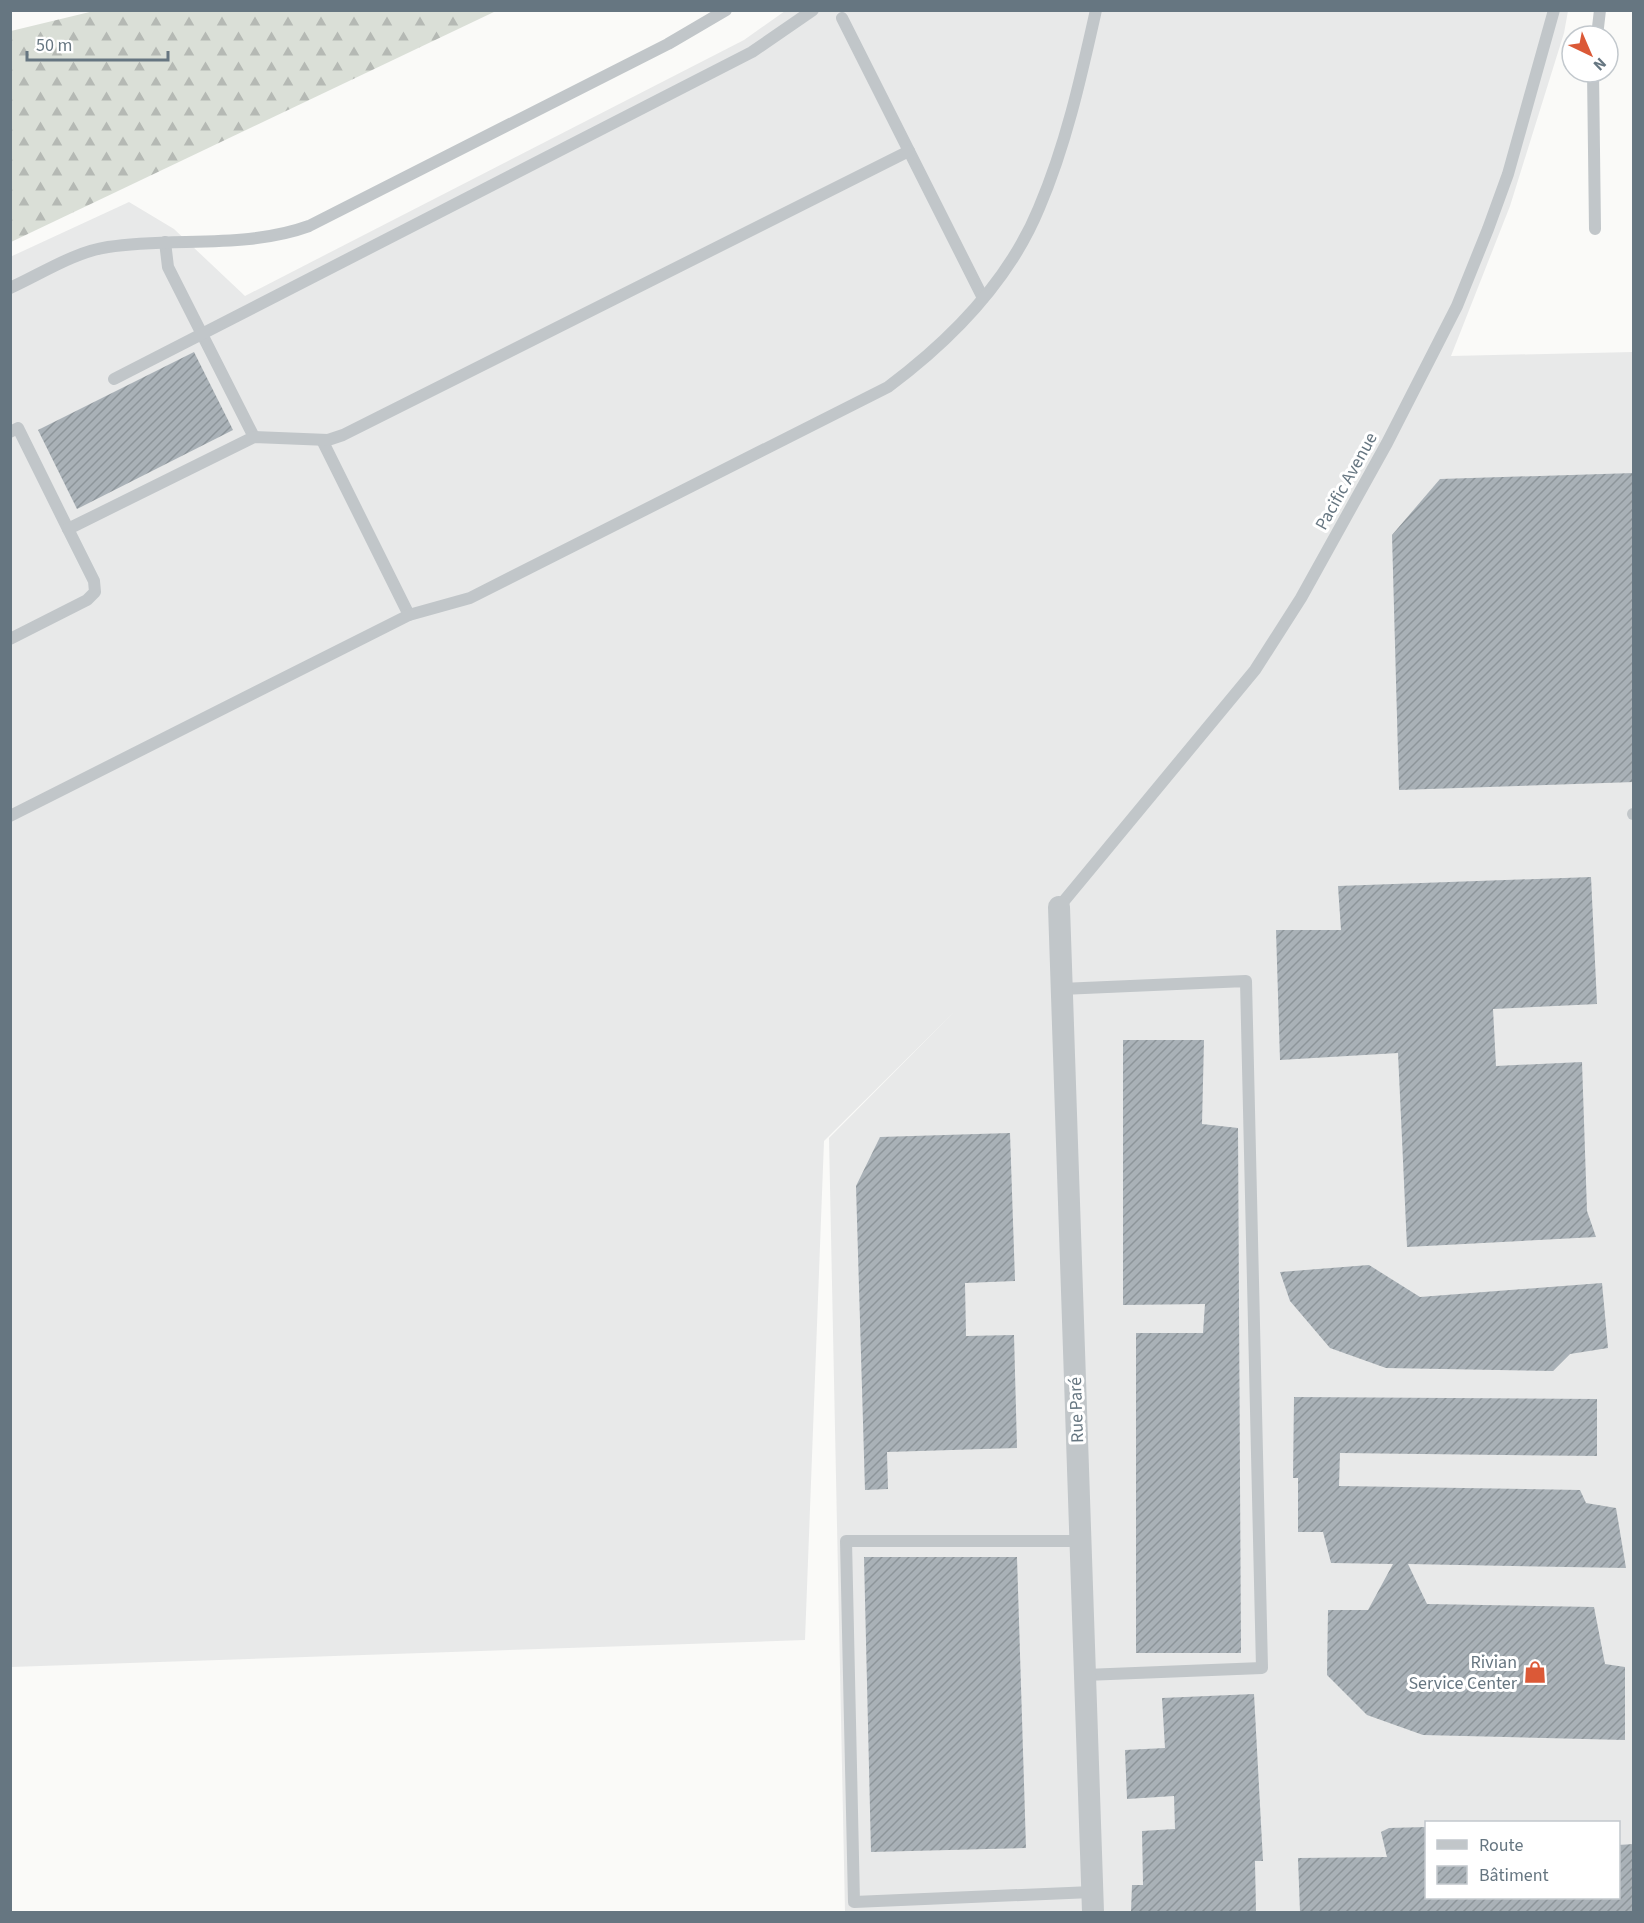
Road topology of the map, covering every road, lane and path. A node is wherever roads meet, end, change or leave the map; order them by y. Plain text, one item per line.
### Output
1 (726, 10) edge
2 (813, 10) edge
3 (1096, 10) edge
4 (1554, 10) edge
5 (842, 18) dead end
6 (1593, 84) edge
7 (909, 151) junction
8 (1595, 229) dead end
9 (165, 242) junction
10 (10, 288) edge
11 (983, 298) junction
12 (203, 334) junction
13 (114, 379) dead end
14 (10, 432) edge
15 (254, 437) junction
16 (322, 440) junction
17 (68, 529) junction
18 (409, 615) junction
19 (10, 639) edge
20 (10, 816) edge
21 (1059, 907) joint
22 (1061, 989) junction
23 (1080, 1541) junction
24 (1085, 1675) junction
25 (1093, 1902) edge

1 - 9 lane
2 - 12 lane
3 - 11 lane
4 - 21 lane, Pacific Avenue
5 - 7 lane
6 - 8 lane
7 - 11 lane
7 - 16 lane
9 - 10 lane
9 - 12 lane
11 - 18 lane
12 - 13 lane
12 - 15 lane
14 - 17 lane
15 - 16 lane
15 - 17 lane
16 - 18 lane
17 - 19 lane
18 - 20 lane
21 - 22 street, Rue Paré
22 - 23 street, Rue Paré
22 - 24 lane
23 - 24 street, Rue Paré
23 - 25 lane
24 - 25 street, Rue Paré

